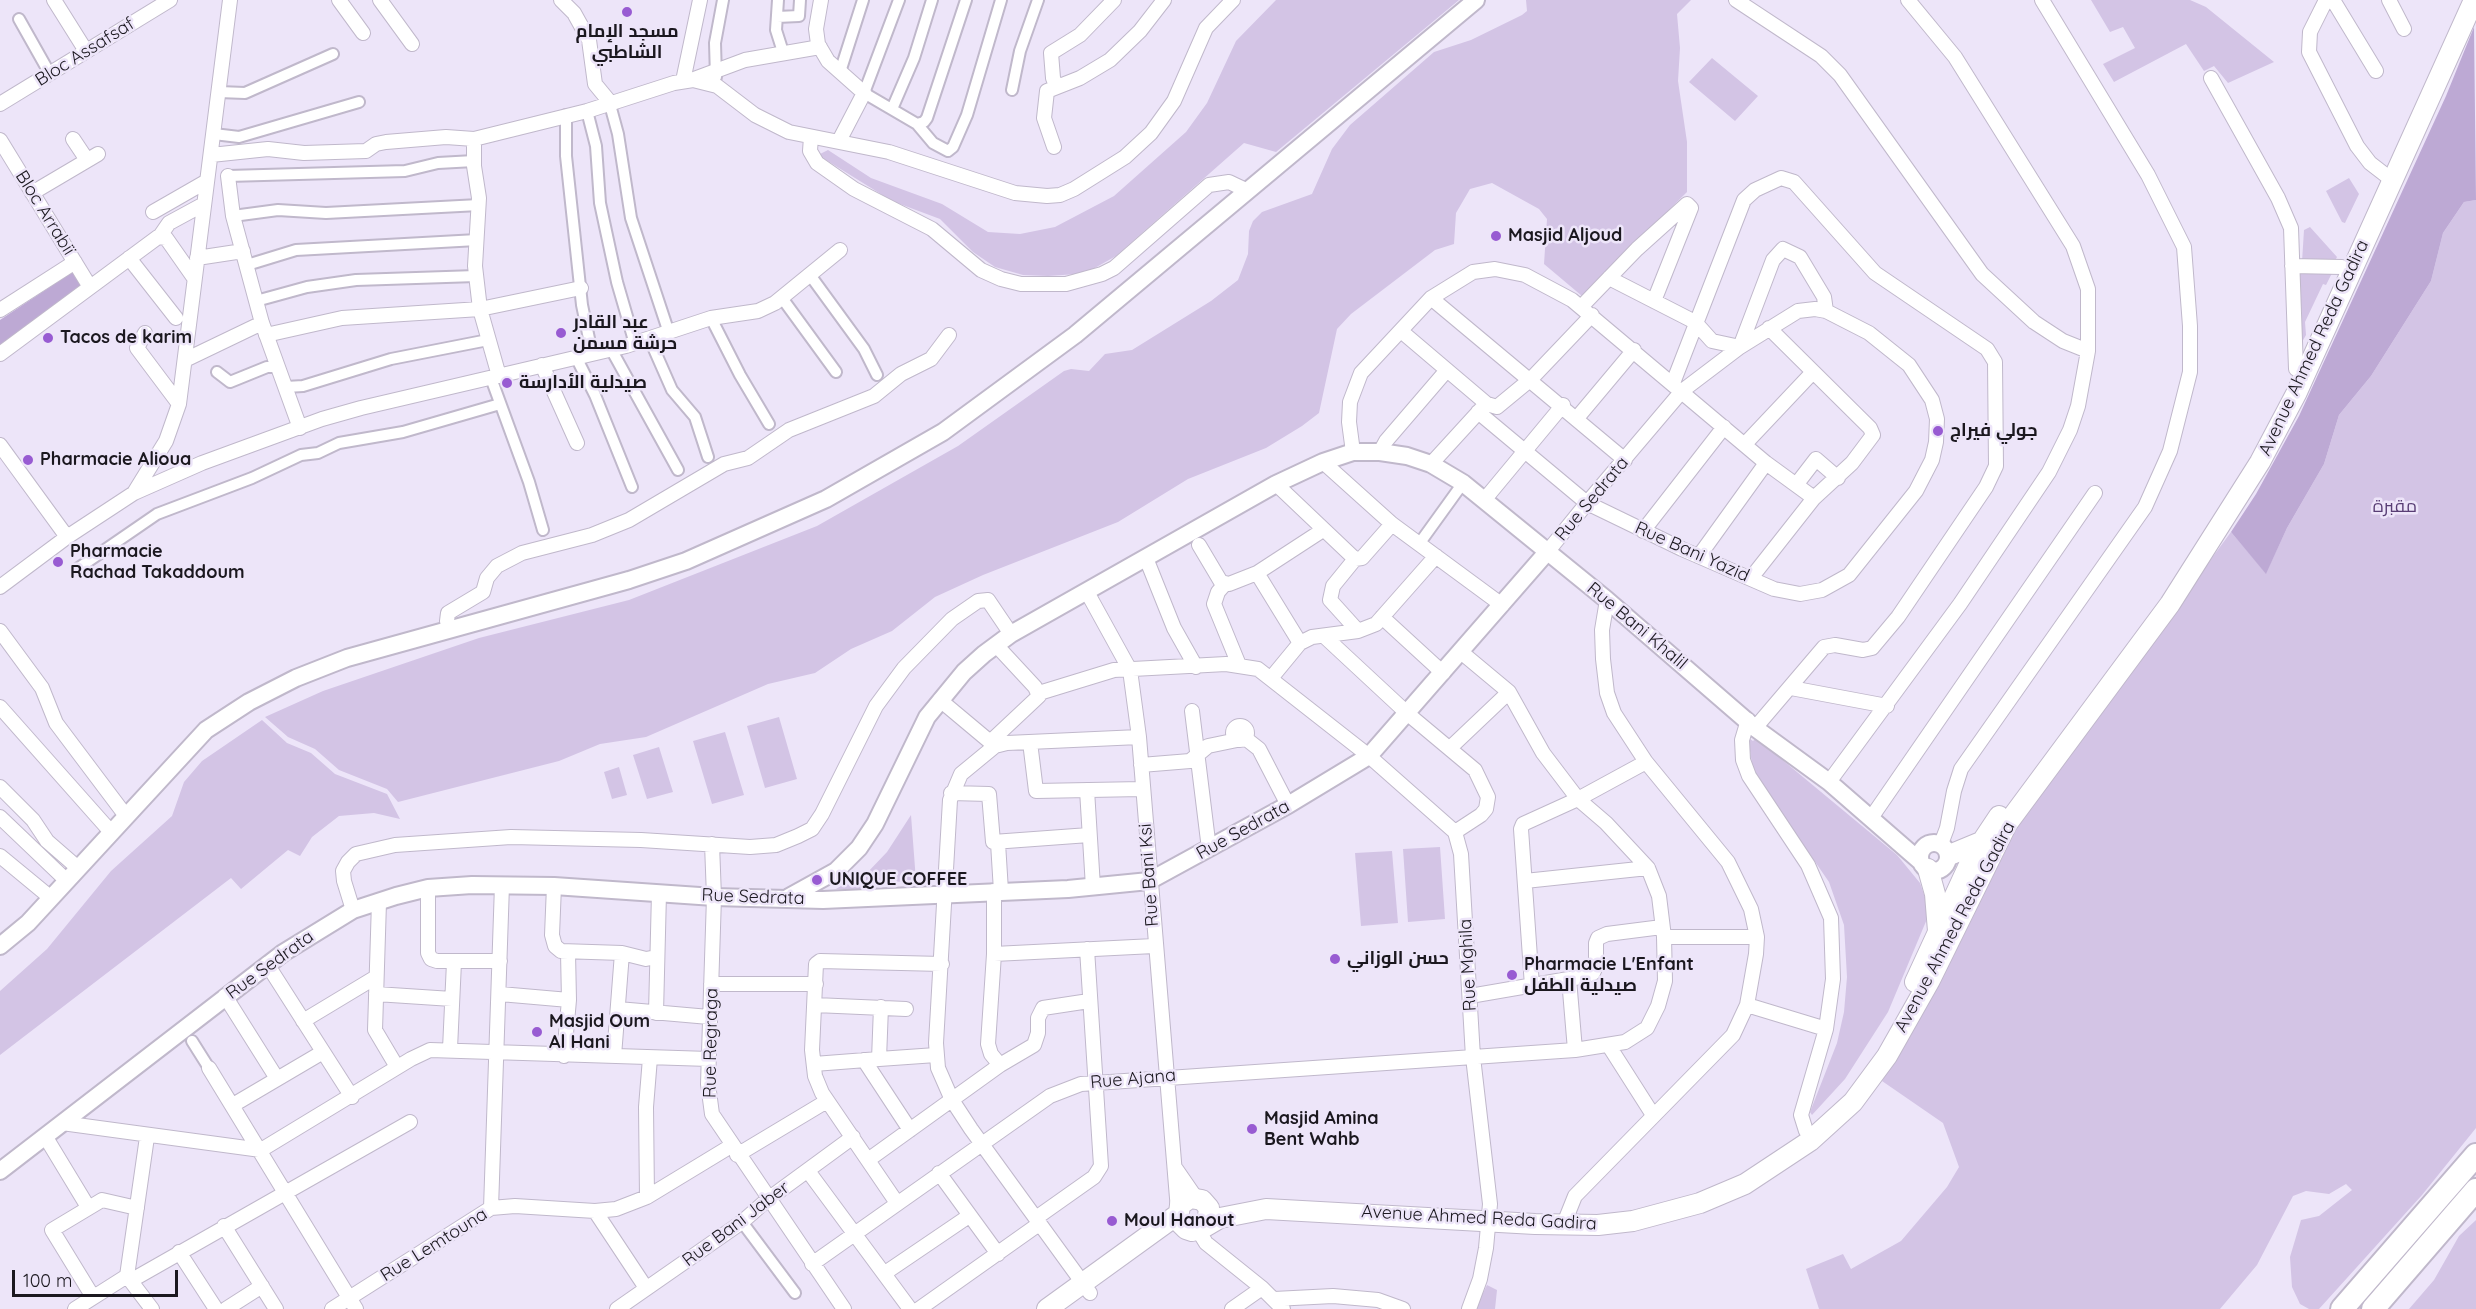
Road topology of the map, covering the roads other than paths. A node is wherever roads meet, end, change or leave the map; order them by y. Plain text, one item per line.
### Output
1 (54, 0) edge
2 (170, 0) edge
3 (230, 0) edge
4 (339, 0) edge
5 (380, 0) edge
6 (561, 0) edge
7 (700, 0) edge
8 (723, 0) edge
9 (778, 0) edge
10 (800, 0) edge
11 (821, 0) edge
12 (863, 0) edge
13 (899, 0) edge
14 (932, 0) edge
15 (966, 0) edge
16 (1001, 0) edge
17 (1038, 0) edge
18 (1114, 0) edge
19 (1164, 0) edge
20 (1233, 0) edge
21 (1476, 0) edge
22 (1736, 0) edge
23 (1908, 0) edge
24 (2042, 0) edge
25 (2326, 0) edge
26 (2333, 0) edge
27 (2389, 0) edge
28 (2463, 0) edge
29 (2474, 0) edge
30 (777, 16) junction
31 (19, 19) dead end
32 (2404, 29) dead end
33 (363, 33) dead end
34 (412, 44) dead end
35 (820, 47) junction
36 (86, 51) junction
37 (783, 52) junction
38 (333, 54) dead end
39 (715, 71) junction
40 (2376, 71) dead end
41 (840, 72) junction
42 (50, 74) junction
43 (2211, 78) dead end
44 (688, 80) junction
45 (717, 86) junction
46 (1056, 86) junction
47 (1012, 90) dead end
48 (219, 92) junction
49 (864, 93) junction
50 (609, 101) junction
51 (359, 102) dead end
52 (0, 104) edge
53 (892, 109) junction
54 (587, 111) junction
55 (567, 115) junction
56 (917, 124) junction
57 (214, 134) junction
58 (811, 137) junction
59 (74, 139) dead end
60 (474, 139) junction
61 (0, 140) edge
62 (839, 141) junction
63 (1054, 147) dead end
64 (211, 155) junction
65 (474, 161) junction
66 (228, 176) joint
67 (2388, 178) junction
68 (207, 181) junction
69 (1248, 191) junction
70 (32, 193) junction
71 (204, 204) junction
72 (479, 205) junction
73 (153, 212) dead end
74 (233, 216) junction
75 (160, 236) junction
76 (477, 240) junction
77 (840, 250) dead end
78 (243, 251) junction
79 (129, 258) junction
80 (197, 258) junction
81 (75, 262) junction
82 (247, 265) junction
83 (2292, 266) junction
84 (2342, 267) junction
85 (810, 275) junction
86 (476, 276) junction
87 (194, 278) junction
88 (1609, 278) junction
89 (90, 287) junction
90 (581, 288) junction
91 (782, 298) junction
92 (1431, 298) junction
93 (256, 301) junction
94 (1654, 301) junction
95 (1581, 307) junction
96 (480, 309) junction
97 (0, 310) edge
98 (1827, 311) junction
99 (1592, 315) junction
100 (176, 318) dead end
101 (711, 318) junction
102 (1695, 322) junction
103 (1769, 328) junction
104 (264, 329) junction
105 (1401, 330) junction
106 (145, 333) dead end
107 (669, 333) junction
108 (949, 335) dead end
109 (488, 340) junction
110 (650, 340) junction
111 (635, 344) junction
112 (1740, 347) junction
113 (611, 349) junction
114 (1634, 350) junction
115 (2088, 351) junction
116 (592, 353) junction
117 (0, 354) edge
118 (576, 357) junction
119 (185, 360) junction
120 (542, 364) junction
121 (277, 368) junction
122 (2296, 369) junction
123 (1447, 370) junction
124 (217, 372) dead end
125 (837, 372) dead end
126 (1813, 372) junction
127 (877, 375) dead end
128 (495, 377) junction
129 (1531, 379) junction
130 (286, 387) junction
131 (1677, 387) junction
132 (179, 404) junction
133 (500, 404) junction
134 (1563, 405) junction
135 (1482, 408) junction
136 (1577, 418) junction
137 (770, 424) dead end
138 (1724, 427) junction
139 (300, 428) junction
140 (577, 443) dead end
141 (1745, 444) junction
142 (0, 445) edge
143 (1526, 451) junction
144 (1353, 452) junction
145 (1380, 452) junction
146 (708, 457) dead end
147 (1625, 460) junction
148 (1323, 462) junction
149 (1766, 463) junction
150 (1431, 464) junction
151 (678, 470) dead end
152 (1838, 478) junction
153 (1463, 483) junction
154 (1276, 484) junction
155 (1796, 485) junction
156 (632, 487) dead end
157 (134, 493) junction
158 (2095, 493) dead end
159 (1814, 498) junction
160 (1485, 499) junction
161 (1587, 503) junction
162 (1392, 524) junction
163 (1323, 530) junction
164 (543, 531) dead end
165 (1643, 531) junction
166 (67, 537) junction
167 (1419, 544) junction
168 (1199, 545) dead end
169 (1548, 551) junction
170 (1436, 556) junction
171 (1699, 556) junction
172 (1146, 558) junction
173 (1355, 559) junction
174 (77, 569) dead end
175 (1257, 573) junction
176 (1750, 578) junction
177 (1225, 584) junction
178 (0, 587) edge
179 (1087, 592) junction
180 (1607, 600) junction
181 (1502, 605) junction
182 (1382, 617) junction
183 (450, 629) junction
184 (0, 631) edge
185 (1358, 631) junction
186 (1011, 634) junction
187 (1324, 636) junction
188 (1300, 643) junction
189 (996, 645) junction
190 (1461, 652) junction
191 (1239, 665) junction
192 (1196, 667) junction
193 (1130, 670) junction
194 (1443, 673) junction
195 (1272, 677) junction
196 (1791, 688) junction
197 (1509, 692) junction
198 (1038, 693) junction
199 (940, 700) junction
200 (1887, 706) junction
201 (0, 707) edge
202 (1192, 711) dead end
203 (1408, 714) junction
204 (1751, 724) junction
205 (1139, 736) junction
206 (1030, 742) junction
207 (992, 744) junction
208 (1450, 748) junction
209 (1198, 755) junction
210 (1369, 756) junction
211 (1646, 762) junction
212 (1141, 765) junction
213 (1829, 782) junction
214 (0, 788) edge
215 (1142, 789) junction
216 (1087, 790) junction
217 (951, 793) junction
218 (1578, 799) junction
219 (1288, 805) junction
220 (126, 816) junction
221 (0, 817) edge
222 (1871, 818) junction
223 (111, 832) junction
224 (1455, 832) junction
225 (1089, 835) junction
226 (998, 843) junction
227 (712, 844) junction
228 (1900, 844) junction
229 (1209, 849) junction
230 (0, 856) edge
231 (1958, 866) junction
232 (1927, 867) junction
233 (1648, 868) junction
234 (72, 874) junction
235 (1149, 881) junction
236 (1525, 881) junction
237 (502, 885) junction
238 (554, 886) junction
239 (1093, 887) junction
240 (428, 888) junction
241 (997, 891) junction
242 (945, 892) junction
243 (659, 893) junction
244 (714, 897) junction
245 (51, 898) junction
246 (786, 899) junction
247 (379, 902) junction
248 (353, 910) junction
249 (1663, 932) junction
250 (1938, 934) junction
251 (1757, 937) junction
252 (3, 939) edge
253 (1154, 946) junction
254 (1087, 949) junction
255 (568, 953) junction
256 (622, 953) junction
257 (994, 954) junction
258 (656, 957) junction
259 (500, 961) junction
260 (454, 962) junction
261 (267, 964) junction
262 (942, 964) junction
263 (376, 977) junction
264 (1569, 980) junction
265 (711, 984) junction
266 (816, 984) junction
267 (1532, 986) junction
268 (376, 994) junction
269 (500, 994) junction
270 (225, 996) junction
271 (1470, 996) junction
272 (452, 999) junction
273 (569, 1000) junction
274 (1089, 1001) junction
275 (815, 1005) junction
276 (1747, 1005) junction
277 (880, 1007) junction
278 (906, 1008) dead end
279 (618, 1010) junction
280 (656, 1013) junction
281 (709, 1017) junction
282 (303, 1021) junction
283 (1826, 1029) junction
284 (192, 1041) dead end
285 (1609, 1046) junction
286 (450, 1049) junction
287 (1575, 1050) junction
288 (323, 1052) junction
289 (497, 1053) junction
290 (936, 1055) junction
291 (564, 1056) junction
292 (614, 1056) junction
293 (1473, 1057) junction
294 (650, 1058) junction
295 (709, 1059) junction
296 (879, 1059) junction
297 (864, 1060) junction
298 (813, 1064) junction
299 (1000, 1065) junction
300 (397, 1067) junction
301 (209, 1068) joint
302 (1167, 1076) junction
303 (276, 1077) junction
304 (1094, 1081) junction
305 (352, 1096) junction
306 (952, 1100) junction
307 (827, 1101) junction
308 (233, 1105) junction
309 (1653, 1115) junction
310 (410, 1122) dead end
311 (62, 1123) junction
312 (910, 1130) junction
313 (1806, 1131) junction
314 (45, 1136) junction
315 (147, 1137) junction
316 (854, 1137) junction
317 (982, 1143) junction
318 (261, 1150) junction
319 (734, 1150) junction
320 (2476, 1155) edge
321 (868, 1160) junction
322 (1176, 1169) junction
323 (0, 1171) edge
324 (808, 1171) junction
325 (939, 1173) junction
326 (2476, 1190) edge
327 (285, 1193) junction
328 (647, 1197) junction
329 (767, 1200) junction
330 (1201, 1201) junction
331 (897, 1203) junction
332 (87, 1207) junction
333 (137, 1208) junction
334 (491, 1209) junction
335 (595, 1211) junction
336 (969, 1216) junction
337 (1567, 1216) junction
338 (1489, 1217) junction
339 (1037, 1221) junction
340 (742, 1222) junction
341 (1192, 1225) junction
342 (224, 1226) junction
343 (855, 1234) junction
344 (179, 1252) junction
345 (998, 1254) junction
346 (812, 1264) junction
347 (885, 1273) junction
348 (130, 1278) junction
349 (262, 1286) junction
350 (646, 1288) junction
351 (1086, 1288) junction
352 (1262, 1288) junction
353 (795, 1293) dead end
354 (93, 1297) junction
355 (353, 1304) edge
356 (1278, 1304) edge
357 (75, 1309) edge
358 (152, 1309) edge
359 (216, 1309) edge
360 (226, 1309) edge
361 (276, 1309) edge
362 (332, 1309) edge
363 (617, 1309) edge
364 (844, 1309) edge
365 (910, 1309) edge
366 (919, 1309) edge
367 (1047, 1309) edge
368 (1067, 1309) edge
369 (1232, 1309) edge
370 (1403, 1309) edge
371 (1469, 1309) edge
372 (2342, 1309) edge
373 (2373, 1309) edge

1 - 36 street
2 - 36 street, Bloc Assafsaf
3 - 48 street
4 - 33 street
5 - 34 street
6 - 50 street
7 - 44 street
8 - 39 street
9 - 30 street
10 - 30 street
11 - 35 street
12 - 41 street
13 - 49 street
14 - 53 street
15 - 56 street
16 - 56 street
17 - 47 street
18 - 46 street
19 - 46 street
20 - 62 street
21 - 69 street
22 - 115 street
23 - 115 street
24 - 231 street
25 - 67 street
26 - 40 street
27 - 32 street
28 - 67 main road, Avenue Ahmed Reda Gadira
29 - 67 main road, Avenue Ahmed Reda Gadira
30 - 37 street
31 - 42 street
35 - 37 street
35 - 41 street
36 - 42 street, Bloc Assafsaf
37 - 39 street
38 - 48 street
39 - 44 street
39 - 45 street
41 - 49 street
42 - 52 street, Bloc Assafsaf
43 - 83 street
44 - 45 street
44 - 50 street
45 - 58 street
46 - 63 street
48 - 57 street
49 - 53 street
49 - 62 street
50 - 54 street
50 - 107 street
51 - 57 street
53 - 56 street
54 - 55 street
54 - 111 street
55 - 60 street
55 - 90 street
57 - 64 street
58 - 62 street
58 - 69 street
59 - 70 street
60 - 64 street
60 - 65 street
61 - 70 street, Bloc Arrabiï
64 - 68 street
65 - 66 street
65 - 72 street
66 - 74 street
67 - 84 main road, Avenue Ahmed Reda Gadira
67 - 231 main road, Avenue Ahmed Reda Gadira
68 - 71 street
68 - 73 street
69 - 183 street
70 - 81 street, Bloc Arrabiï
71 - 75 street
71 - 80 street
72 - 74 street
72 - 76 street
74 - 78 street
75 - 79 street
75 - 87 street
76 - 82 street
76 - 86 street
77 - 85 street
78 - 80 street
78 - 82 street
79 - 89 street
79 - 100 street
80 - 87 street
81 - 89 street, Bloc Arrabiï
81 - 97 street
82 - 93 street
83 - 84 street
83 - 122 street
84 - 122 main road, Avenue Ahmed Reda Gadira
85 - 91 street
85 - 127 street
86 - 93 street
86 - 96 street
87 - 119 street
88 - 94 street
88 - 94 street
88 - 95 street
89 - 117 street
90 - 96 street
90 - 116 street
91 - 101 street
91 - 125 street
92 - 95 street
92 - 105 street
92 - 129 street
93 - 104 street
94 - 102 street
95 - 99 street
96 - 104 street
96 - 109 street
98 - 103 street
98 - 112 street
98 - 176 street, Rue Bani Yazid
99 - 114 street
99 - 129 street
101 - 107 street
101 - 137 street
102 - 112 street
102 - 131 street
102 - 196 street
103 - 112 street
103 - 126 street
104 - 119 street
104 - 121 street
105 - 123 street, Rue Bani Yazid
105 - 144 street
106 - 132 street
107 - 110 street
108 - 183 street
109 - 128 street
109 - 130 street
110 - 111 street
110 - 146 street
111 - 113 street
112 - 131 street
113 - 116 street
113 - 151 street
114 - 131 street
114 - 136 street
115 - 200 street
116 - 118 street
118 - 120 street
118 - 156 street
119 - 132 street
120 - 128 street
120 - 140 street
121 - 124 street
121 - 130 street
122 - 231 main road, Avenue Ahmed Reda Gadira
123 - 135 street, Rue Bani Yazid
123 - 145 street
126 - 141 street
126 - 152 street
128 - 133 street
128 - 139 street
129 - 134 street
129 - 135 street
130 - 139 street
131 - 138 street
131 - 147 street, Rue Sedrata
132 - 157 street
133 - 164 street
133 - 174 street
134 - 136 street
134 - 143 street
135 - 143 street, Rue Bani Yazid
135 - 150 street
136 - 147 street
138 - 141 street
138 - 165 street
139 - 157 street
141 - 149 street
142 - 166 street
143 - 160 street
143 - 161 street, Rue Bani Yazid
144 - 145 street, Rue Bani Khalil
144 - 148 street, Rue Bani Khalil
145 - 150 street, Rue Bani Khalil
147 - 161 street, Rue Sedrata
148 - 154 street, Rue Bani Khalil
148 - 162 street
149 - 155 street
149 - 171 street
150 - 153 street, Rue Bani Khalil
152 - 155 street
152 - 159 street
153 - 160 street, Rue Bani Khalil
153 - 167 street
154 - 163 street
154 - 172 street, Rue Bani Khalil
155 - 159 street
157 - 166 street
158 - 222 street
159 - 176 street
160 - 169 street, Rue Bani Khalil
161 - 165 street, Rue Bani Yazid
161 - 169 street, Rue Sedrata
162 - 167 street
162 - 173 street
163 - 173 street
163 - 175 street
165 - 171 street, Rue Bani Yazid
166 - 178 street
167 - 170 street
168 - 177 street
169 - 180 street, Rue Bani Khalil
169 - 181 street, Rue Sedrata
170 - 181 street
170 - 182 street
171 - 176 street, Rue Bani Yazid
172 - 179 street, Rue Bani Khalil
172 - 192 street
173 - 185 street
175 - 177 street
175 - 188 street
177 - 191 street
179 - 186 street, Rue Bani Khalil
179 - 193 street, Rue Bani Ksi
180 - 204 street, Rue Bani Khalil
180 - 211 street
181 - 190 street, Rue Sedrata
182 - 185 street
182 - 194 street
183 - 220 street
184 - 220 street
185 - 187 street
186 - 189 street, Rue Bani Khalil
186 - 227 street
187 - 188 street
187 - 203 street
188 - 195 street
189 - 198 street
189 - 199 street, Rue Bani Khalil
190 - 194 street, Rue Sedrata
190 - 197 street
191 - 192 street
191 - 195 street
192 - 193 street
193 - 198 street
193 - 205 street, Rue Bani Ksi
194 - 203 street, Rue Sedrata
195 - 210 street
196 - 200 street
196 - 204 street
197 - 208 street
197 - 218 street
198 - 207 street
199 - 207 street
199 - 246 street, Rue Bani Khalil
200 - 213 street
201 - 223 street
202 - 209 street
203 - 208 street
203 - 210 street, Rue Sedrata
204 - 213 street, Rue Bani Khalil
204 - 283 street
205 - 206 street
205 - 212 street, Rue Bani Ksi
206 - 207 street
206 - 216 street
207 - 217 street
208 - 224 street
209 - 212 street
209 - 219 street
209 - 229 street
210 - 219 street, Rue Sedrata
210 - 224 street
211 - 218 street
211 - 251 street
212 - 215 street, Rue Bani Ksi
213 - 222 street, Rue Bani Khalil
214 - 234 street
215 - 216 street
215 - 235 street, Rue Bani Ksi
216 - 225 street
217 - 226 street
217 - 242 street
218 - 233 street
218 - 236 street
219 - 229 street, Rue Sedrata
220 - 223 street
221 - 234 street
222 - 228 street, Rue Bani Khalil
223 - 234 street
224 - 271 street, Rue Mghila
225 - 226 street
225 - 239 street
226 - 241 street
227 - 244 street, Rue Regraga
227 - 248 street
228 - 231 street
228 - 232 street, Rue Bani Khalil
229 - 235 street, Rue Sedrata
230 - 245 street
231 - 232 street
231 - 232 street, Rue Bani Khalil
231 - 232 street
231 - 250 main road, Avenue Ahmed Reda Gadira
231 - 338 main road, Avenue Ahmed Reda Gadira
232 - 250 main road
233 - 236 street
233 - 249 street, Rue Ajana
234 - 245 street
235 - 239 street, Rue Sedrata
235 - 253 street, Rue Bani Ksi
236 - 267 street
237 - 238 street, Rue Sedrata
237 - 240 street, Rue Sedrata
237 - 259 street
238 - 243 street, Rue Sedrata
238 - 255 street
239 - 241 street, Rue Sedrata
240 - 247 street, Rue Sedrata
240 - 260 street
241 - 242 street, Rue Sedrata
241 - 257 street
242 - 246 street, Rue Sedrata
242 - 262 street
243 - 244 street, Rue Sedrata
243 - 258 street
244 - 246 street, Rue Sedrata
244 - 265 street, Rue Regraga
245 - 252 street
247 - 248 street, Rue Sedrata
247 - 263 street
248 - 261 street, Rue Sedrata
249 - 251 street
249 - 264 street
249 - 285 street, Rue Ajana
250 - 313 main road, Avenue Ahmed Reda Gadira
251 - 276 street
253 - 254 street
253 - 302 street, Rue Bani Ksi
254 - 257 street
254 - 274 street
255 - 256 street
255 - 273 street
256 - 258 street
256 - 279 street
257 - 299 street
258 - 280 street
259 - 260 street
259 - 269 street
260 - 272 street
261 - 270 street, Rue Sedrata
261 - 282 street
262 - 266 street
262 - 290 street
263 - 268 street
263 - 282 street
264 - 267 street
264 - 287 street
265 - 266 street
265 - 281 street, Rue Regraga
266 - 275 street
267 - 271 street
268 - 272 street
268 - 300 street
269 - 273 street
269 - 289 street
270 - 303 street
270 - 311 street, Rue Sedrata
271 - 293 street, Rue Mghila
272 - 286 street
273 - 291 street
274 - 299 street
274 - 304 street
275 - 277 street
275 - 298 street
276 - 283 street
276 - 309 street
277 - 278 street
277 - 296 street
279 - 280 street
279 - 292 street
280 - 281 street
281 - 295 street, Rue Regraga
282 - 288 street
283 - 313 street
284 - 301 street
285 - 287 street, Rue Ajana
285 - 309 street
286 - 289 street
286 - 300 street
287 - 293 street, Rue Ajana
288 - 303 street
288 - 305 street
289 - 291 street
289 - 334 street
290 - 296 street
290 - 306 street
291 - 292 street
292 - 294 street
293 - 302 street, Rue Ajana
293 - 338 street, Rue Mghila
294 - 295 street
294 - 328 street
295 - 319 street, Rue Regraga
296 - 297 street
297 - 298 street
297 - 312 street
298 - 307 street
299 - 306 street
300 - 305 street
301 - 308 street
302 - 304 street, Rue Ajana
302 - 322 street, Rue Bani Ksi
303 - 308 street
304 - 317 street, Rue Ajana
304 - 339 street
305 - 318 street
306 - 312 street
306 - 317 street
307 - 316 street
307 - 319 street, Rue Lemtouna
308 - 318 street
309 - 337 street
310 - 327 street
311 - 314 street, Rue Sedrata
311 - 315 street
312 - 321 street
313 - 337 main road, Avenue Ahmed Reda Gadira
314 - 323 street, Rue Sedrata
314 - 332 street
315 - 318 street
315 - 333 street
316 - 321 street
316 - 324 street, Rue Bani Jaber
317 - 325 street, Rue Ajana
317 - 339 street
318 - 327 street
319 - 328 street, Rue Lemtouna
319 - 329 street, Rue Regraga
320 - 372 highway
321 - 331 street
322 - 330 street, Rue Bani Ksi
322 - 341 street, Rue Bani Ksi
324 - 329 street, Rue Bani Jaber
324 - 343 street
325 - 331 street, Rue Ajana
325 - 336 street
326 - 373 highway
327 - 342 street
327 - 355 street
328 - 335 street, Rue Lemtouna
329 - 340 street, Rue Bani Jaber
329 - 346 street, Rue Regraga
330 - 338 main road, Avenue Ahmed Reda Gadira
330 - 341 main road
330 - 341 main road
331 - 343 street, Rue Ajana
332 - 333 street
332 - 354 street
333 - 348 street
334 - 335 street, Rue Lemtouna
334 - 355 street, Rue Lemtouna
335 - 350 street
336 - 345 street
336 - 347 street
337 - 338 main road, Avenue Ahmed Reda Gadira
338 - 341 main road, Avenue Ahmed Reda Gadira
338 - 371 street, Rue Mghila
339 - 345 street
339 - 351 street
340 - 350 street, Rue Bani Jaber
340 - 353 street
341 - 351 main road, Avenue Ahmed Reda Gadira
341 - 352 street
342 - 344 street
342 - 349 street
343 - 346 street, Rue Ajana
343 - 347 street
344 - 348 street
344 - 359 street
345 - 366 street
346 - 364 street, Rue Regraga
347 - 365 street
348 - 354 street
348 - 358 street
349 - 360 street
349 - 361 street
350 - 363 street, Rue Bani Jaber
351 - 367 main road, Avenue Ahmed Reda Gadira
351 - 368 main road, Avenue Ahmed Reda Gadira
352 - 356 street
352 - 369 street
354 - 357 street
355 - 362 street, Rue Lemtouna
356 - 370 street

